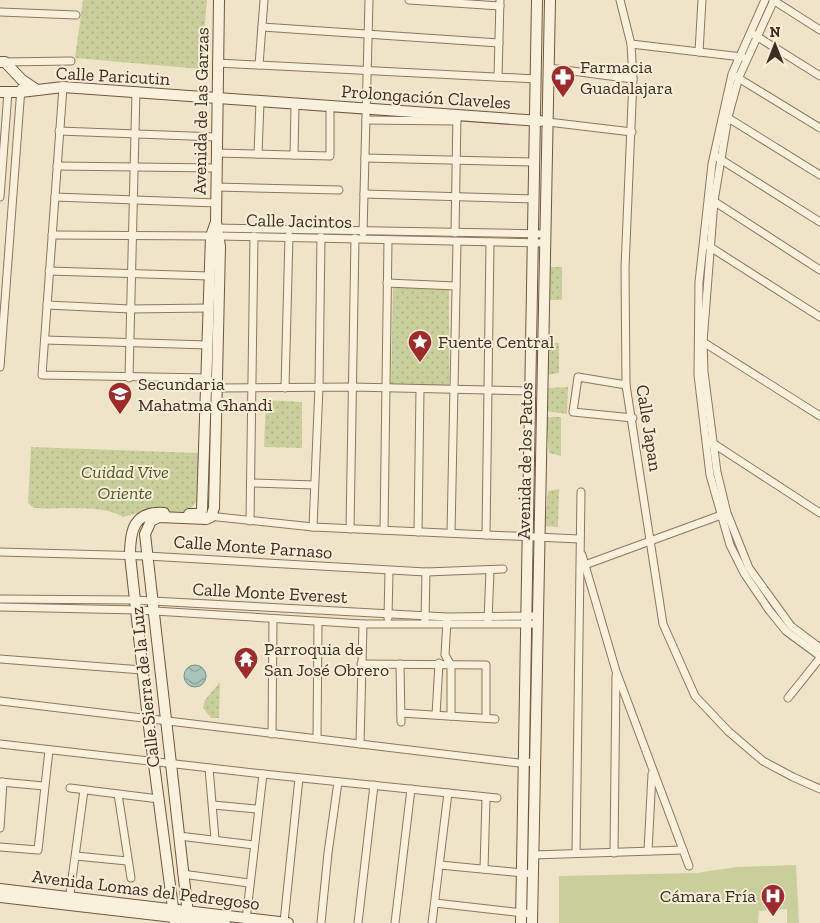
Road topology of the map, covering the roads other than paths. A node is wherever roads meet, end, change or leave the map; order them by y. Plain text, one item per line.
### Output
1 (219, 0) edge
2 (264, 0) edge
3 (370, 0) edge
4 (409, 0) edge
5 (537, 0) edge
6 (550, 0) edge
7 (620, 0) edge
8 (702, 0) edge
9 (765, 0) edge
10 (774, 0) edge
11 (500, 3) edge
12 (0, 12) edge
13 (76, 15) dead end
14 (262, 27) junction
15 (820, 30) edge
16 (368, 34) junction
17 (753, 34) junction
18 (499, 43) junction
19 (631, 44) junction
20 (536, 50) junction
21 (549, 50) junction
22 (699, 52) junction
23 (743, 58) junction
24 (70, 61) dead end
25 (2, 62) edge
26 (217, 63) junction
27 (259, 65) junction
28 (549, 68) junction
29 (368, 71) junction
30 (736, 76) junction
31 (820, 76) edge
32 (498, 77) junction
33 (536, 79) junction
34 (633, 79) junction
35 (22, 80) junction
36 (63, 87) junction
37 (37, 90) junction
38 (136, 91) junction
39 (4, 92) edge
40 (21, 92) junction
41 (217, 99) junction
42 (260, 102) junction
43 (295, 104) junction
44 (330, 107) junction
45 (367, 108) junction
46 (726, 116) junction
47 (457, 118) junction
48 (366, 120) junction
49 (535, 120) junction
50 (548, 122) junction
51 (820, 128) edge
52 (59, 131) junction
53 (632, 132) junction
54 (134, 134) junction
55 (216, 137) junction
56 (216, 152) junction
57 (258, 154) junction
58 (294, 155) junction
59 (717, 157) junction
60 (365, 158) junction
61 (457, 160) junction
62 (534, 162) junction
63 (57, 166) junction
64 (133, 167) junction
65 (216, 168) junction
66 (820, 175) edge
67 (216, 187) junction
68 (339, 190) dead end
69 (364, 194) junction
70 (0, 197) edge
71 (55, 197) junction
72 (456, 197) junction
73 (534, 199) junction
74 (133, 200) junction
75 (711, 200) junction
76 (216, 203) junction
77 (820, 222) edge
78 (364, 229) junction
79 (215, 230) junction
80 (455, 233) junction
81 (52, 235) junction
82 (132, 236) junction
83 (254, 236) junction
84 (288, 236) junction
85 (321, 237) junction
86 (359, 238) junction
87 (533, 239) junction
88 (545, 239) junction
89 (388, 240) junction
90 (457, 242) junction
91 (490, 242) junction
92 (702, 242) junction
93 (710, 247) junction
94 (820, 270) edge
95 (50, 271) junction
96 (131, 273) junction
97 (210, 276) junction
98 (387, 283) junction
99 (456, 286) junction
100 (47, 305) junction
101 (209, 308) junction
102 (130, 309) junction
103 (820, 317) edge
104 (700, 339) junction
105 (45, 340) junction
106 (130, 343) junction
107 (208, 345) junction
108 (0, 358) edge
109 (0, 367) edge
110 (129, 378) junction
111 (207, 378) junction
112 (626, 385) junction
113 (319, 387) junction
114 (352, 387) junction
115 (218, 388) junction
116 (285, 388) junction
117 (386, 388) junction
118 (253, 389) junction
119 (420, 389) junction
120 (454, 391) junction
121 (488, 391) junction
122 (530, 391) junction
123 (820, 416) edge
124 (632, 418) junction
125 (704, 438) junction
126 (712, 442) junction
127 (211, 455) junction
128 (252, 483) junction
129 (314, 485) junction
130 (581, 492) dead end
131 (820, 513) edge
132 (200, 514) junction
133 (724, 515) junction
134 (211, 517) junction
135 (250, 521) junction
136 (313, 527) junction
137 (350, 529) junction
138 (384, 530) junction
139 (418, 532) junction
140 (451, 533) junction
141 (486, 535) junction
142 (528, 536) junction
143 (539, 537) junction
144 (579, 539) junction
145 (652, 541) junction
146 (0, 552) edge
147 (132, 555) junction
148 (145, 556) junction
149 (583, 566) junction
150 (503, 569) dead end
151 (490, 570) junction
152 (389, 571) junction
153 (426, 572) junction
154 (764, 597) junction
155 (0, 599) edge
156 (63, 599) junction
157 (136, 605) junction
158 (244, 606) junction
159 (0, 607) edge
160 (150, 607) junction
161 (63, 609) junction
162 (344, 613) junction
163 (388, 615) junction
164 (244, 617) junction
165 (273, 619) junction
166 (425, 620) junction
167 (526, 620) junction
168 (538, 620) junction
169 (447, 621) junction
170 (488, 621) junction
171 (318, 623) junction
172 (344, 624) junction
173 (363, 624) junction
174 (387, 624) junction
175 (820, 648) edge
176 (445, 654) junction
177 (820, 657) edge
178 (0, 659) edge
179 (362, 664) junction
180 (400, 664) junction
181 (437, 665) junction
182 (451, 665) junction
183 (142, 670) junction
184 (616, 671) junction
185 (788, 698) dead end
186 (0, 701) edge
187 (401, 713) junction
188 (436, 714) junction
189 (451, 716) junction
190 (486, 718) junction
191 (150, 719) junction
192 (495, 719) dead end
193 (164, 720) junction
194 (401, 722) dead end
195 (272, 734) junction
196 (317, 738) junction
197 (0, 744) edge
198 (360, 744) junction
199 (49, 750) junction
200 (156, 761) junction
201 (168, 762) junction
202 (530, 762) junction
203 (209, 768) junction
204 (652, 771) junction
205 (262, 774) junction
206 (299, 778) junction
207 (2, 782) edge
208 (338, 782) junction
209 (374, 785) junction
210 (44, 786) junction
211 (70, 788) dead end
212 (411, 789) junction
213 (820, 789) edge
214 (84, 790) junction
215 (448, 792) junction
216 (118, 794) junction
217 (159, 798) junction
218 (486, 798) junction
219 (497, 798) dead end
220 (213, 805) junction
221 (258, 809) junction
222 (0, 828) edge
223 (179, 836) junction
224 (215, 839) junction
225 (254, 845) junction
226 (0, 847) edge
227 (683, 850) junction
228 (648, 852) junction
229 (576, 853) junction
230 (614, 853) junction
231 (533, 855) junction
232 (76, 856) junction
233 (127, 860) junction
234 (440, 865) junction
235 (689, 866) dead end
236 (484, 869) junction
237 (182, 874) junction
238 (527, 874) junction
239 (130, 878) dead end
240 (249, 883) junction
241 (0, 889) edge
242 (0, 897) edge
243 (69, 900) junction
244 (435, 903) junction
245 (182, 917) edge
246 (527, 918) edge
247 (246, 920) edge
248 (284, 922) edge
249 (225, 923) edge
250 (288, 923) edge
251 (321, 923) edge
252 (358, 923) edge
253 (395, 923) edge
254 (432, 923) edge

1 - 26 street, Avenida de las Garzas
2 - 14 street
3 - 16 street
4 - 11 street
5 - 20 street, Avenida de los Patos
6 - 21 street, Avenida de los Patos
7 - 19 street, Calle Japan
8 - 22 street
9 - 17 street
10 - 15 street
10 - 17 street
11 - 18 street
12 - 13 street
14 - 16 street
14 - 27 street
16 - 18 street
16 - 29 street
17 - 23 street
17 - 31 street
18 - 32 street
19 - 22 street
19 - 34 street, Calle Japan
20 - 21 street
20 - 33 street, Avenida de los Patos
21 - 28 street, Avenida de los Patos
22 - 23 street
23 - 30 street
24 - 25 street
25 - 35 street
26 - 27 street
26 - 41 street, Avenida de las Garzas
27 - 29 street
28 - 34 street
28 - 50 street, Avenida de los Patos
29 - 32 street
29 - 45 street
30 - 46 street
30 - 51 street
32 - 33 street
33 - 49 street, Avenida de los Patos
34 - 53 street, Calle Japan
35 - 37 street
35 - 40 street
36 - 37 street, Calle Paricutin
36 - 38 street, Calle Paricutin
36 - 52 street
37 - 40 street, Calle Paricutin
38 - 41 street, Calle Paricutin
38 - 54 street
39 - 40 street, Calle Paricutin
39 - 70 street
40 - 108 street
41 - 42 street, Prolongación Claveles
41 - 55 street, Avenida de las Garzas
42 - 43 street, Prolongación Claveles
42 - 57 street
43 - 44 street, Prolongación Claveles
43 - 58 street
44 - 45 street, Prolongación Claveles
44 - 58 street
45 - 47 street, Prolongación Claveles
45 - 48 street
46 - 59 street
46 - 66 street
47 - 48 street
47 - 49 street, Prolongación Claveles
47 - 61 street
48 - 60 street
49 - 50 street, Prolongación Claveles
49 - 62 street, Avenida de los Patos
50 - 53 street, Prolongación Claveles
50 - 88 street, Avenida de los Patos
52 - 54 street
52 - 63 street
53 - 112 street, Calle Japan
54 - 55 street
54 - 64 street
55 - 56 street, Avenida de las Garzas
56 - 57 street
56 - 65 street, Avenida de las Garzas
57 - 58 street
59 - 75 street
59 - 77 street
60 - 61 street
60 - 69 street
61 - 62 street
61 - 72 street
62 - 73 street, Avenida de los Patos
63 - 64 street
63 - 71 street
64 - 65 street
64 - 74 street
65 - 67 street, Avenida de las Garzas
67 - 68 street
67 - 76 street, Avenida de las Garzas
69 - 72 street
69 - 78 street
71 - 74 street
71 - 81 street
72 - 73 street
72 - 80 street
73 - 87 street, Avenida de los Patos
74 - 76 street
74 - 82 street
75 - 92 street
75 - 93 street
75 - 94 street
76 - 79 street, Avenida de las Garzas
78 - 79 street, Calle Jacintos
78 - 80 street, Calle Jacintos
78 - 86 street
79 - 82 street, Calle Jacintos
79 - 83 street, Calle Jacintos
79 - 97 street, Avenida de las Garzas
79 - 115 street, Avenida de las Garzas
80 - 87 street, Calle Jacintos
81 - 82 street, Calle Jacintos
81 - 95 street
82 - 96 street
83 - 84 street, Calle Jacintos
83 - 118 street
84 - 85 street, Calle Jacintos
84 - 116 street
85 - 86 street, Calle Jacintos
85 - 113 street
86 - 89 street, Calle Jacintos
86 - 114 street
87 - 88 street, Calle Jacintos
87 - 91 street, Calle Jacintos
87 - 122 street, Avenida de los Patos
88 - 143 street, Avenida de los Patos
89 - 90 street, Calle Jacintos
89 - 98 street
90 - 91 street, Calle Jacintos
90 - 99 street
91 - 121 street
92 - 93 street
92 - 104 street
93 - 103 street
93 - 104 street
95 - 96 street
95 - 100 street
96 - 97 street
96 - 102 street
97 - 101 street, Avenida de las Garzas
98 - 99 street
98 - 117 street
99 - 120 street
100 - 102 street
100 - 105 street
101 - 102 street
101 - 107 street, Avenida de las Garzas
102 - 106 street
104 - 123 street
104 - 125 street
104 - 126 street
105 - 106 street
105 - 110 street
106 - 107 street
106 - 110 street
107 - 111 street, Avenida de las Garzas
108 - 109 street
110 - 111 street
111 - 127 street, Avenida de las Garzas
112 - 124 street, Calle Japan
112 - 124 street
113 - 114 street
113 - 116 street
113 - 129 street
114 - 117 street
114 - 137 street
115 - 118 street
115 - 127 street, Avenida de las Garzas
116 - 118 street
117 - 119 street
117 - 138 street
118 - 128 street
119 - 120 street
119 - 139 street
120 - 121 street
120 - 140 street
121 - 122 street
121 - 141 street
122 - 142 street, Avenida de los Patos
124 - 145 street, Calle Japan
125 - 126 street
125 - 133 street
126 - 131 street
126 - 133 street
127 - 132 street, Avenida de las Garzas
127 - 134 street, Avenida de las Garzas
128 - 129 street
128 - 135 street
129 - 136 street
130 - 144 street
132 - 134 street
132 - 147 street, Calle Sierra de la Luz
133 - 145 street
133 - 154 street
134 - 135 street
134 - 148 street, Calle Sierra de la Luz
135 - 136 street
136 - 137 street
137 - 138 street
138 - 139 street
139 - 140 street
140 - 141 street
141 - 142 street
142 - 143 street
142 - 167 street, Avenida de los Patos
143 - 144 street
143 - 168 street, Avenida de los Patos
144 - 149 street
145 - 149 street
145 - 213 street, Calle Japan
146 - 147 street, Calle Monte Parnaso
147 - 148 street, Calle Monte Parnaso
147 - 157 street, Calle Sierra de la Luz
148 - 152 street, Calle Monte Parnaso
148 - 160 street, Calle Sierra de la Luz
149 - 184 street
149 - 229 street
150 - 151 street, Calle Monte Parnaso
151 - 153 street, Calle Monte Parnaso
151 - 170 street
152 - 153 street, Calle Monte Parnaso
152 - 163 street
153 - 166 street
154 - 175 street
154 - 177 street
155 - 156 street, Calle Monte Everest
156 - 157 street, Calle Monte Everest
156 - 161 street
157 - 160 street, Calle Monte Everest
157 - 161 street, Calle Monte Everest
157 - 183 street, Calle Sierra de la Luz
158 - 160 street, Calle Monte Everest
158 - 162 street, Calle Monte Everest
158 - 164 street
159 - 161 street, Calle Monte Everest
160 - 164 street, Calle Monte Everest
160 - 193 street, Calle Sierra de la Luz
162 - 163 street, Calle Monte Everest
162 - 172 street
163 - 166 street, Calle Monte Everest
163 - 174 street
164 - 165 street, Calle Monte Everest
165 - 171 street, Calle Monte Everest
165 - 195 street
166 - 169 street, Calle Monte Everest
166 - 174 street, Calle Monte Everest
167 - 168 street, Calle Monte Everest
167 - 170 street, Calle Monte Everest
167 - 202 street, Avenida de los Patos
168 - 202 street, Avenida de los Patos
169 - 170 street, Calle Monte Everest
169 - 176 street
171 - 172 street, Calle Monte Everest
171 - 196 street
172 - 173 street, Calle Monte Everest
173 - 174 street, Calle Monte Everest
173 - 179 street
176 - 181 street
176 - 182 street
177 - 185 street
178 - 183 street
179 - 180 street
179 - 198 street
180 - 181 street
180 - 187 street
181 - 182 street
181 - 188 street
182 - 189 street
182 - 190 street
183 - 191 street, Calle Sierra de la Luz
184 - 204 street
184 - 230 street
186 - 191 street
187 - 188 street
187 - 194 street
188 - 189 street
189 - 190 street
190 - 192 street
191 - 193 street
191 - 200 street, Calle Sierra de la Luz
193 - 195 street
193 - 201 street, Calle Sierra de la Luz
195 - 196 street
196 - 198 street
197 - 199 street
198 - 202 street
199 - 200 street
199 - 210 street
200 - 201 street
200 - 217 street, Calle Sierra de la Luz
201 - 203 street
201 - 223 street, Calle Sierra de la Luz
202 - 231 street, Avenida de los Patos
202 - 238 street, Avenida de los Patos
203 - 205 street
203 - 220 street
204 - 227 street
204 - 228 street
205 - 206 street
205 - 221 street
206 - 208 street
206 - 248 street
207 - 210 street
207 - 222 street
208 - 209 street
208 - 251 street
209 - 212 street
209 - 252 street
210 - 226 street
211 - 214 street
212 - 215 street
212 - 253 street
214 - 216 street
214 - 232 street
215 - 218 street
215 - 234 street
216 - 217 street
216 - 233 street
217 - 245 street, Calle Sierra de la Luz
218 - 219 street
218 - 236 street
220 - 221 street
220 - 224 street
221 - 225 street
223 - 224 street
223 - 237 street, Calle Sierra de la Luz
224 - 225 street
225 - 240 street
227 - 228 street
227 - 235 street
228 - 230 street
229 - 230 street
229 - 231 street
231 - 238 street, Avenida de los Patos
232 - 233 street
232 - 243 street
233 - 239 street
234 - 236 street
234 - 244 street
236 - 238 street
237 - 240 street
237 - 245 street, Calle Sierra de la Luz
238 - 246 street, Avenida de los Patos
240 - 247 street
241 - 243 street, Avenida Lomas del Pedregoso
242 - 243 street, Avenida Lomas del Pedregoso
243 - 245 street, Avenida Lomas del Pedregoso
244 - 246 street
244 - 254 street
245 - 247 street, Avenida Lomas del Pedregoso
245 - 249 street, Avenida Lomas del Pedregoso
247 - 248 street, Avenida Lomas del Pedregoso
248 - 250 street, Avenida Lomas del Pedregoso

